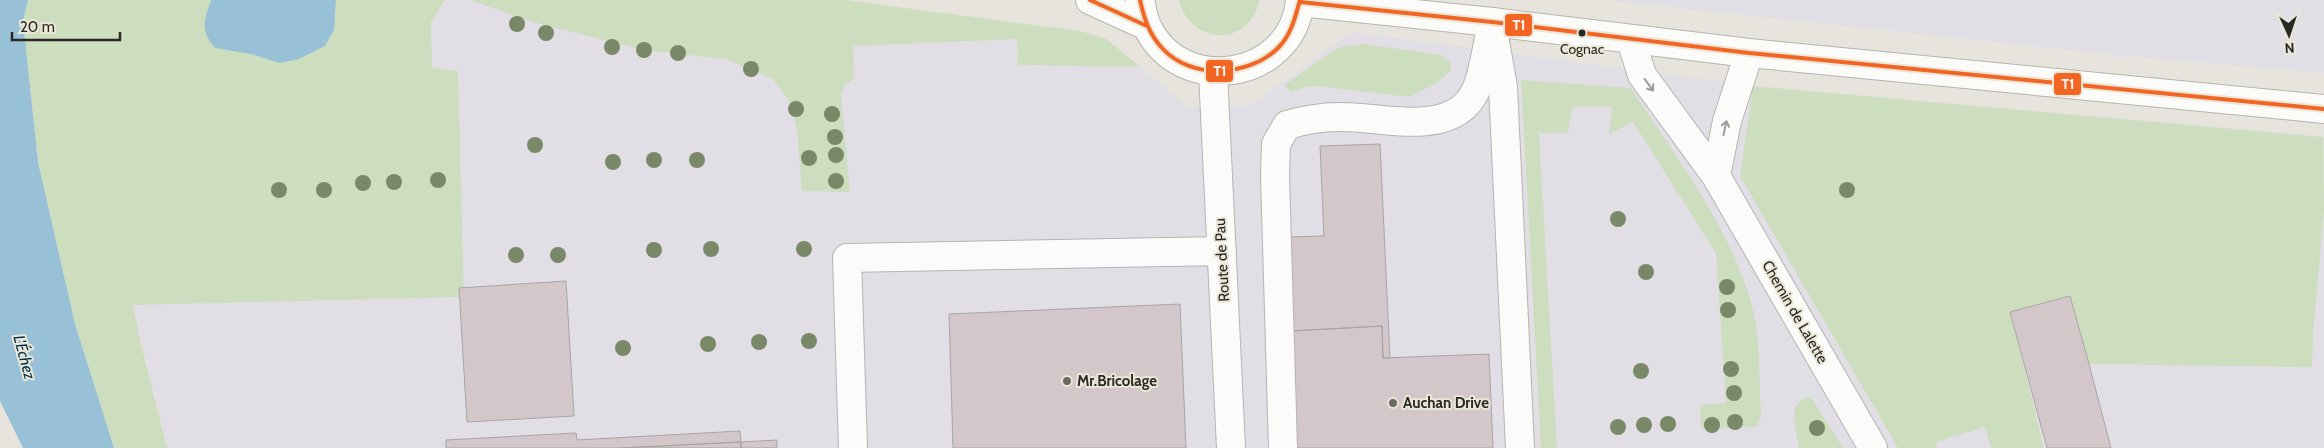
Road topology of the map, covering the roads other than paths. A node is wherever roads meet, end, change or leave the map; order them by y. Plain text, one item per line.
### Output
1 (1090, 0) edge
2 (1140, 0) edge
3 (1300, 1) edge
4 (1492, 22) junction
5 (1147, 26) junction
6 (1631, 40) junction
7 (1749, 53) junction
8 (1213, 72) junction
9 (2324, 109) edge
10 (1716, 176) junction
11 (1222, 251) junction
12 (853, 448) edge
13 (1231, 448) edge
14 (1283, 448) edge
15 (1520, 448) edge
16 (1873, 448) edge

1 - 5 main road
2 - 5 main road
3 - 4 main road
3 - 8 main road
4 - 6 main road
4 - 14 main road
4 - 15 main road
5 - 8 main road
6 - 7 main road
6 -> 10 main road, Chemin de Lalette
7 - 9 main road
10 -> 7 main road
8 - 11 main road, Route de Pau
10 - 16 main road, Chemin de Lalette
11 - 12 main road
11 - 13 main road, Route de Pau

